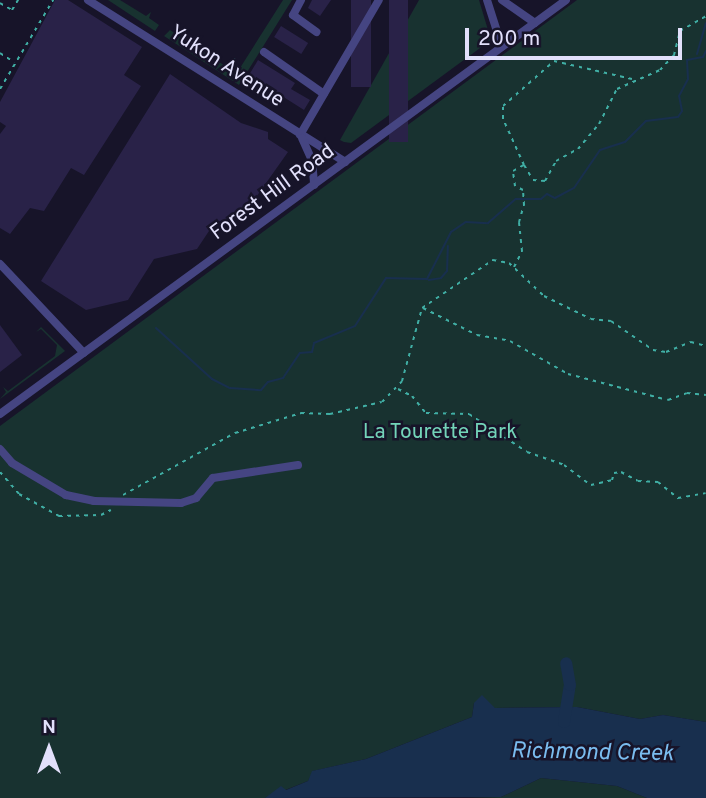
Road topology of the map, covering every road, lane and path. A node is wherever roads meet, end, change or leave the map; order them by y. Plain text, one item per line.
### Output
1 (18, 0) edge
2 (53, 0) edge
3 (88, 0) edge
4 (301, 0) edge
5 (379, 0) edge
6 (487, 0) edge
7 (502, 0) edge
8 (566, 0) edge
9 (0, 3) edge
10 (706, 16) edge
11 (535, 23) junction
12 (316, 32) dead end
13 (502, 47) junction
14 (264, 52) dead end
15 (0, 53) edge
16 (234, 58) dead end
17 (15, 62) junction
18 (236, 75) junction
19 (242, 80) dead end
20 (633, 80) junction
21 (237, 84) dead end
22 (0, 89) edge
23 (324, 94) junction
24 (300, 135) junction
25 (345, 162) junction
26 (524, 164) junction
27 (314, 185) junction
28 (0, 264) edge
29 (514, 268) junction
30 (422, 308) junction
31 (706, 346) edge
32 (84, 353) junction
33 (397, 389) junction
34 (706, 396) edge
35 (0, 414) edge
36 (0, 449) edge
37 (298, 465) dead end
38 (0, 472) edge
39 (706, 493) edge
40 (117, 502) junction

1 - 9 path
2 - 17 path
3 - 24 street, Yukon Avenue
4 - 12 street
5 - 23 street
6 - 13 street
7 - 11 street
8 - 11 street, Forest Hill Road
10 - 20 path
11 - 13 street, Forest Hill Road
13 - 25 street, Forest Hill Road
14 - 23 street
15 - 17 path
16 - 18 path
17 - 22 path
18 - 19 path
18 - 21 path
20 - 26 path
20 - 26 path
23 - 24 street
24 - 25 street, Yukon Avenue
24 - 27 street
25 - 27 street, Forest Hill Road
26 - 29 path
27 - 32 street, Forest Hill Road
28 - 32 street
29 - 30 path
29 - 31 path
30 - 33 path
30 - 34 path
32 - 35 street, Forest Hill Road
33 - 39 path
33 - 40 path
36 - 40 street
37 - 40 street
38 - 40 path

